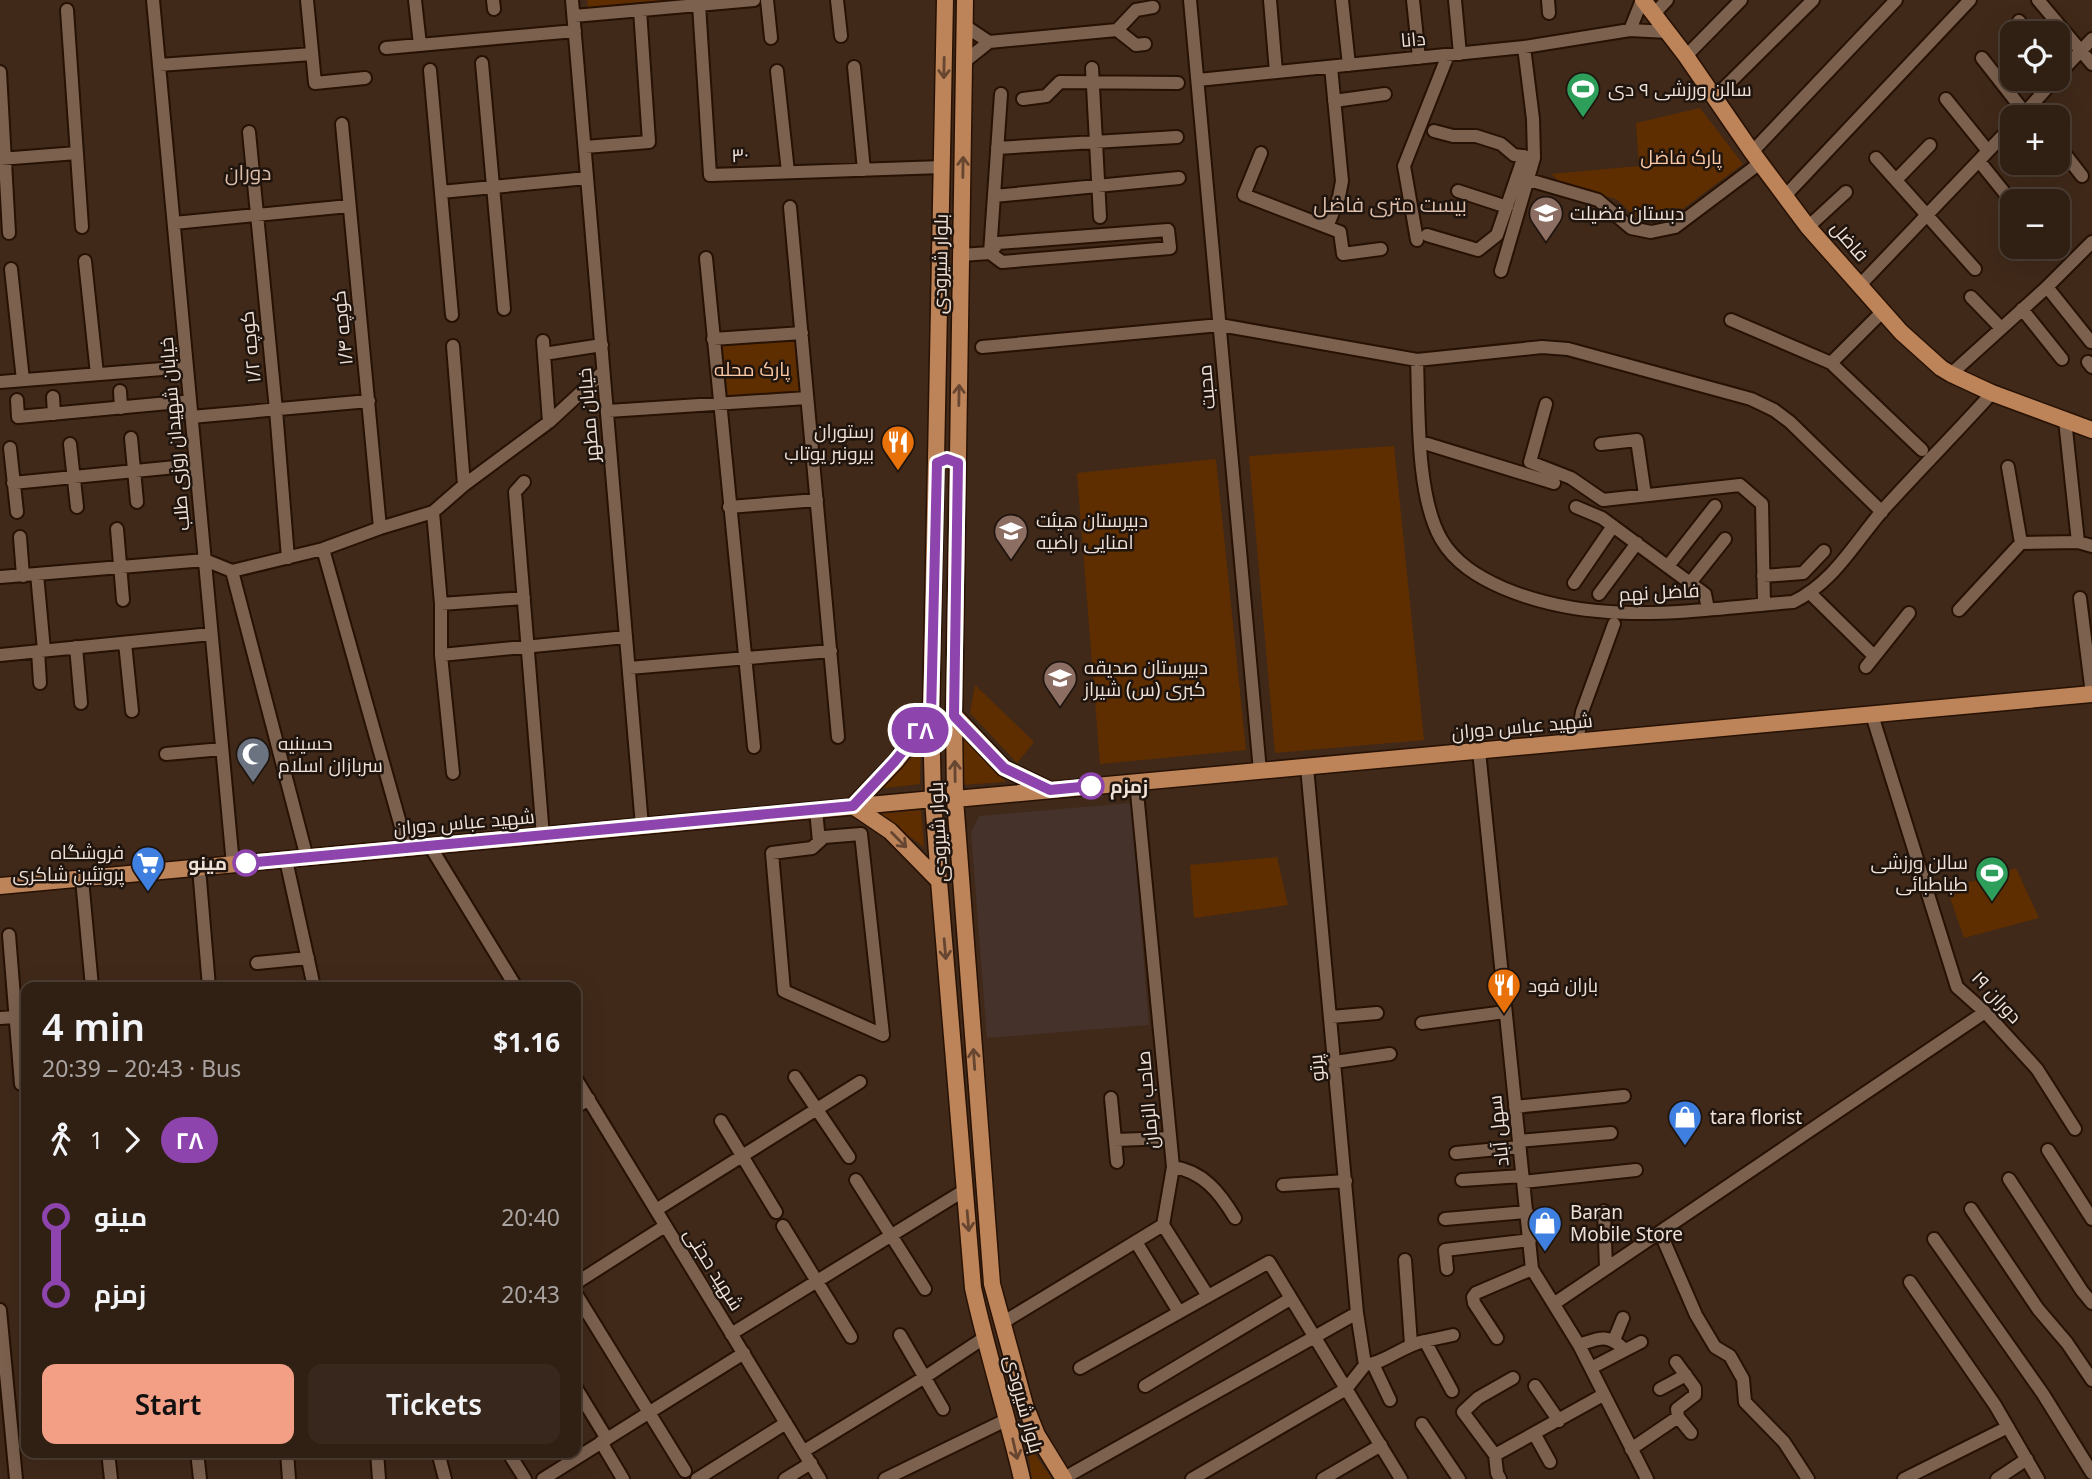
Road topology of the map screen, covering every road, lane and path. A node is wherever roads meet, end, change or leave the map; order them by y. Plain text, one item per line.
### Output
1 (153, 0) edge
2 (307, 0) edge
3 (415, 0) edge
4 (572, 0) edge
5 (754, 0) edge
6 (767, 0) edge
7 (837, 0) edge
8 (945, 0) edge
9 (965, 0) edge
10 (1190, 0) edge
11 (1270, 0) edge
12 (1342, 0) edge
13 (1413, 0) edge
14 (1455, 0) edge
15 (1642, 0) edge
16 (1667, 0) edge
17 (1741, 0) edge
18 (1813, 0) edge
19 (1895, 0) edge
20 (1970, 0) edge
21 (2038, 0) edge
22 (726, 1) edge
23 (699, 5) junction
24 (1153, 7) dead end
25 (67, 10) dead end
26 (640, 10) junction
27 (1654, 14) junction
28 (574, 16) junction
29 (965, 26) junction
30 (575, 30) junction
31 (1117, 30) junction
32 (1630, 30) junction
33 (1668, 32) junction
34 (841, 36) dead end
35 (771, 38) dead end
36 (2092, 39) edge
37 (989, 42) junction
38 (1145, 44) dead end
39 (421, 45) junction
40 (1524, 47) junction
41 (386, 48) dead end
42 (2081, 50) junction
43 (312, 54) junction
44 (1454, 55) junction
45 (1686, 56) junction
46 (1419, 58) junction
47 (1982, 58) dead end
48 (2070, 61) edge
49 (964, 62) junction
50 (482, 63) dead end
51 (2092, 64) edge
52 (159, 65) junction
53 (1349, 65) junction
54 (855, 67) dead end
55 (1331, 67) junction
56 (430, 70) dead end
57 (777, 71) dead end
58 (0, 72) edge
59 (1276, 72) junction
60 (1092, 74) junction
61 (365, 78) dead end
62 (1198, 79) junction
63 (1178, 83) dead end
64 (1001, 94) dead end
65 (1385, 94) dead end
66 (1714, 98) junction
67 (1945, 99) dead end
68 (1023, 100) dead end
69 (1334, 101) junction
70 (2021, 105) edge
71 (342, 124) dead end
72 (1434, 131) dead end
73 (249, 132) dead end
74 (1177, 136) dead end
75 (2000, 138) edge
76 (1096, 142) junction
77 (1930, 145) dead end
78 (585, 147) junction
79 (997, 148) junction
80 (77, 153) junction
81 (1261, 153) dead end
82 (1983, 156) junction
83 (1529, 157) junction
84 (1756, 158) junction
85 (1876, 158) dead end
86 (2, 159) edge
87 (2070, 160) edge
88 (942, 167) junction
89 (864, 170) junction
90 (788, 172) junction
91 (2082, 176) dead end
92 (587, 178) junction
93 (1179, 178) dead end
94 (1529, 180) junction
95 (1896, 180) junction
96 (1098, 186) junction
97 (493, 187) junction
98 (2004, 189) edge
99 (1458, 191) dead end
100 (441, 192) junction
101 (1846, 192) dead end
102 (1785, 195) junction
103 (994, 196) junction
104 (349, 206) junction
105 (790, 207) dead end
106 (1507, 207) junction
107 (256, 215) junction
108 (1927, 215) junction
109 (1100, 217) dead end
110 (174, 223) junction
111 (82, 227) dead end
112 (1327, 227) junction
113 (1808, 227) junction
114 (9, 233) dead end
115 (2092, 242) edge
116 (1381, 249) dead end
117 (990, 253) junction
118 (961, 255) junction
119 (706, 258) dead end
120 (85, 261) dead end
121 (11, 269) dead end
122 (1975, 269) dead end
123 (1501, 271) dead end
124 (1860, 285) junction
125 (2047, 287) junction
126 (1971, 298) dead end
127 (503, 309) dead end
128 (2022, 310) junction
129 (1882, 311) junction
130 (452, 315) dead end
131 (1731, 320) dead end
132 (1220, 325) junction
133 (2001, 328) junction
134 (802, 333) junction
135 (713, 339) junction
136 (2091, 342) edge
137 (602, 345) junction
138 (453, 346) dead end
139 (982, 346) dead end
140 (2062, 359) dead end
141 (1417, 360) junction
142 (1830, 363) junction
143 (187, 367) junction
144 (603, 372) junction
145 (97, 374) junction
146 (1951, 374) junction
147 (23, 380) junction
148 (0, 382) edge
149 (120, 391) dead end
150 (1992, 393) junction
151 (53, 397) dead end
152 (807, 398) junction
153 (17, 400) dead end
154 (190, 401) junction
155 (369, 401) junction
156 (719, 402) junction
157 (1546, 404) dead end
158 (121, 408) junction
159 (276, 410) junction
160 (608, 411) junction
161 (54, 414) junction
162 (191, 417) junction
163 (2065, 420) junction
164 (549, 422) junction
165 (2092, 430) edge
166 (131, 438) dead end
167 (1421, 442) junction
168 (70, 444) dead end
169 (959, 444) junction
170 (1601, 444) dead end
171 (937, 445) junction
172 (10, 448) dead end
173 (1922, 450) dead end
174 (937, 463) junction
175 (958, 463) junction
176 (196, 465) junction
177 (2008, 467) dead end
178 (134, 471) junction
179 (74, 477) junction
180 (524, 482) dead end
181 (13, 483) junction
182 (1554, 483) dead end
183 (464, 485) junction
184 (1644, 495) junction
185 (817, 500) junction
186 (137, 502) dead end
187 (1576, 506) dead end
188 (1715, 506) dead end
189 (77, 507) dead end
190 (729, 507) junction
191 (17, 512) dead end
192 (433, 512) junction
193 (1882, 512) junction
194 (1614, 526) junction
195 (380, 528) junction
196 (117, 529) dead end
197 (20, 537) dead end
198 (1725, 539) dead end
199 (2078, 542) junction
200 (1637, 543) junction
201 (2021, 543) junction
202 (2092, 546) edge
203 (323, 549) junction
204 (1824, 551) dead end
205 (288, 558) junction
206 (205, 560) junction
207 (1668, 566) junction
208 (120, 567) junction
209 (232, 571) junction
210 (37, 574) junction
211 (23, 576) junction
212 (1763, 576) junction
213 (0, 577) edge
214 (1574, 583) dead end
215 (1690, 583) junction
216 (1599, 594) dead end
217 (1811, 594) junction
218 (524, 598) junction
219 (2080, 598) dead end
220 (123, 600) dead end
221 (441, 604) junction
222 (1764, 604) junction
223 (1708, 609) junction
224 (1959, 610) dead end
225 (1909, 612) dead end
226 (1614, 624) dead end
227 (211, 635) junction
228 (626, 637) junction
229 (125, 643) junction
230 (529, 646) junction
231 (76, 647) junction
232 (41, 651) junction
233 (831, 651) junction
234 (0, 655) edge
235 (441, 655) junction
236 (1874, 656) junction
237 (747, 657) junction
238 (1866, 667) dead end
239 (629, 668) junction
240 (40, 683) dead end
241 (2092, 694) edge
242 (81, 703) dead end
243 (132, 711) dead end
244 (1872, 715) junction
245 (931, 716) junction
246 (954, 716) junction
247 (838, 737) dead end
248 (1577, 742) junction
249 (754, 747) dead end
250 (222, 749) junction
251 (1479, 751) junction
252 (166, 754) dead end
253 (1307, 766) junction
254 (1260, 771) junction
255 (453, 772) dead end
256 (1136, 782) junction
257 (1050, 790) junction
258 (985, 796) junction
259 (933, 799) junction
260 (955, 799) junction
261 (853, 806) junction
262 (816, 810) junction
263 (642, 826) junction
264 (957, 826) junction
265 (543, 836) junction
266 (819, 842) junction
267 (430, 846) junction
268 (407, 848) junction
269 (307, 858) junction
270 (286, 860) junction
271 (233, 865) junction
272 (199, 868) junction
273 (82, 879) junction
274 (939, 881) junction
275 (0, 886) edge
276 (9, 935) dead end
277 (308, 958) junction
278 (257, 963) dead end
279 (92, 982) edge
280 (209, 982) edge
281 (313, 982) edge
282 (513, 982) edge
283 (1505, 1012) junction
284 (1985, 1012) junction
285 (1377, 1013) dead end
286 (15, 1017) junction
287 (1331, 1017) junction
288 (0, 1018) edge
289 (1422, 1023) dead end
290 (1390, 1054) dead end
291 (1335, 1062) junction
292 (795, 1077) dead end
293 (860, 1082) dead end
294 (21, 1084) dead end
295 (581, 1086) edge
296 (1624, 1096) dead end
297 (589, 1098) junction
298 (1111, 1098) dead end
299 (581, 1104) edge
300 (1515, 1107) junction
301 (817, 1110) junction
302 (721, 1121) dead end
303 (979, 1127) junction
304 (960, 1128) junction
305 (2075, 1129) dead end
306 (1611, 1133) dead end
307 (1170, 1139) junction
308 (1115, 1140) junction
309 (1519, 1144) junction
310 (2048, 1150) dead end
311 (1456, 1153) dead end
312 (743, 1156) junction
313 (849, 1157) dead end
314 (1117, 1162) dead end
315 (1173, 1167) junction
316 (1636, 1170) dead end
317 (2009, 1178) dead end
318 (1523, 1179) junction
319 (856, 1180) dead end
320 (1346, 1181) junction
321 (1462, 1181) dead end
322 (1283, 1185) dead end
323 (965, 1190) junction
324 (1971, 1209) dead end
325 (656, 1210) junction
326 (776, 1212) dead end
327 (1527, 1212) junction
328 (1604, 1212) dead end
329 (1235, 1218) dead end
330 (1445, 1219) dead end
331 (2092, 1219) edge
332 (1163, 1225) junction
333 (665, 1226) junction
334 (783, 1226) dead end
335 (1660, 1232) junction
336 (891, 1234) junction
337 (1934, 1239) dead end
338 (1530, 1240) junction
339 (1136, 1242) junction
340 (1405, 1260) dead end
341 (1606, 1268) junction
342 (1447, 1269) dead end
343 (1532, 1269) junction
344 (581, 1280) edge
345 (817, 1281) junction
346 (1910, 1282) dead end
347 (925, 1289) dead end
348 (1208, 1296) junction
349 (1290, 1299) junction
350 (581, 1302) edge
351 (1555, 1303) junction
352 (2092, 1303) edge
353 (0, 1310) edge
354 (1179, 1312) junction
355 (1357, 1313) junction
356 (1623, 1318) dead end
357 (1002, 1323) junction
358 (732, 1334) junction
359 (900, 1335) dead end
360 (1453, 1335) dead end
361 (851, 1337) dead end
362 (984, 1338) junction
363 (1314, 1338) junction
364 (1497, 1338) dead end
365 (1418, 1342) junction
366 (1641, 1342) dead end
367 (1579, 1345) junction
368 (1619, 1345) junction
369 (744, 1353) junction
370 (1676, 1362) dead end
371 (1369, 1364) junction
372 (1080, 1368) dead end
373 (1591, 1368) junction
374 (1686, 1375) junction
375 (925, 1377) junction
376 (1513, 1378) dead end
377 (2092, 1380) edge
378 (1144, 1386) dead end
379 (1535, 1386) dead end
380 (1346, 1389) junction
381 (1660, 1389) dead end
382 (1452, 1391) dead end
383 (1603, 1395) junction
384 (581, 1397) edge
385 (1390, 1400) dead end
386 (943, 1409) dead end
387 (649, 1412) junction
388 (1678, 1417) junction
389 (1008, 1419) junction
390 (1559, 1421) junction
391 (786, 1423) junction
392 (1422, 1424) dead end
393 (2008, 1427) junction
394 (21, 1429) edge
395 (12, 1430) junction
396 (1691, 1433) dead end
397 (1535, 1435) junction
398 (604, 1441) junction
399 (1381, 1445) junction
400 (1631, 1449) junction
401 (804, 1451) junction
402 (1495, 1455) junction
403 (581, 1457) edge
404 (109, 1458) edge
405 (198, 1458) edge
406 (287, 1458) edge
407 (377, 1458) edge
408 (440, 1458) edge
409 (512, 1458) edge
410 (579, 1458) edge
411 (2026, 1460) junction
412 (1550, 1462) dead end
413 (811, 1463) junction
414 (685, 1471) dead end
415 (2092, 1473) edge
416 (552, 1477) edge
417 (888, 1478) edge
418 (1064, 1478) edge
419 (16, 1479) edge
420 (111, 1479) edge
421 (200, 1479) edge
422 (289, 1479) edge
423 (379, 1479) edge
424 (445, 1479) edge
425 (525, 1479) edge
426 (623, 1479) edge
427 (697, 1479) edge
428 (785, 1479) edge
429 (820, 1479) edge
430 (1022, 1479) edge
431 (1192, 1479) edge
432 (1323, 1479) edge
433 (1402, 1479) edge
434 (1459, 1479) edge
435 (1500, 1479) edge
436 (1647, 1479) edge
437 (1808, 1479) edge
438 (1904, 1479) edge
439 (1997, 1479) edge
440 (2038, 1479) edge

1 - 52 street, خیابان شهیدان روزی طلب
2 - 43 street
3 - 39 street
4 - 28 street, خیابان مطهر
5 - 22 street
6 - 35 street
7 - 34 street
8 -> 88 main road, بلوار شیرودی
9 - 29 main road, بلوار شیرودی
10 - 62 street, محبت
11 - 59 street
12 - 53 street
13 - 46 street
14 - 44 street
15 - 27 main road, فاضل
15 - 32 street
16 - 27 street
17 - 45 street
18 - 66 street
19 - 84 street
20 - 102 street
21 - 42 street
22 - 23 street
23 - 26 street
23 - 90 street, ۳۰
24 - 31 street
25 - 80 street
26 - 28 street
26 - 78 street
27 - 33 main road, فاضل
28 - 30 street, خیابان مطهر
29 - 37 street
29 - 49 main road, بلوار شیرودی
30 - 39 street
30 - 78 street, خیابان مطهر
31 - 37 street
31 - 38 street
32 - 33 street, دانا
32 - 40 street, دانا
33 - 45 main road, فاضل
36 - 42 street
37 - 49 street
39 - 41 street
40 - 44 street, دانا
40 - 83 street
42 - 48 street
42 - 51 street
43 - 52 street
43 - 61 street
44 - 46 street, دانا
44 - 106 street
45 - 66 main road, فاضل
46 - 53 street, دانا
47 - 70 street
118 -> 49 main road, بلوار شیرودی
50 - 97 street
52 - 110 street, خیابان شهیدان روزی طلب
53 - 55 street, دانا
54 - 89 street
55 - 59 street, دانا
55 - 69 street
56 - 100 street
57 - 90 street
58 - 86 street
59 - 62 street, دانا
60 - 63 street
60 - 68 street
60 - 76 street
62 - 132 street, محبت
64 - 79 street
65 - 69 street
66 - 84 main road, فاضل
67 - 82 street
69 - 112 street
71 - 104 street, کوچه ۱/۴
72 - 83 street
73 - 107 street, کوچه ۱/۲
74 - 76 street
75 - 82 street
76 - 79 street
76 - 96 street
77 - 95 street
78 - 92 street, خیابان مطهر
79 - 103 street
80 - 86 street
80 - 111 street
81 - 112 street
82 - 98 street
82 - 108 street
83 - 94 street
83 - 106 street
84 - 94 street
84 - 102 main road, فاضل
85 - 95 street
86 - 114 street
87 - 91 street
88 - 89 street, ۳۰
88 - 171 main road, بلوار شیرودی
89 - 90 street, ۳۰
92 - 97 street
92 - 137 street, خیابان مطهر
93 - 96 street
94 - 123 street
95 - 108 street
96 - 103 street
96 - 109 street
97 - 100 street
97 - 127 street
99 - 106 street
100 - 130 street
101 - 113 street
102 - 113 main road, فاضل
103 - 117 street
104 - 107 street
104 - 155 street, کوچه ۱/۴
105 - 134 street
107 - 110 street
107 - 159 street, کوچه ۱/۲
108 - 122 street
108 - 124 street
110 - 143 street, خیابان شهیدان روزی طلب
112 - 116 street
113 - 124 main road, فاضل
115 - 125 street
117 - 117 street
117 - 118 street
169 -> 118 main road, بلوار شیرودی
119 - 135 street
120 - 145 street
121 - 147 street
124 - 129 main road, فاضل
125 - 128 street
125 - 136 street
126 - 133 street
128 - 133 street
128 - 140 street
129 - 142 street
129 - 146 main road, فاضل
131 - 142 street
132 - 139 street
132 - 141 street
132 - 254 street, محبت
133 - 146 street
134 - 135 street
134 - 152 street
135 - 156 street
137 - 144 street, خیابان مطهر
137 - 164 street
138 - 183 street
141 - 167 street, فاضل نهم
141 - 193 street
142 - 173 street
143 - 145 street
143 - 154 street, خیابان شهیدان روزی طلب
144 - 160 street, خیابان مطهر
144 - 164 street
145 - 147 street
146 - 150 main road, فاضل
147 - 148 street
149 - 158 street
150 - 163 main road, فاضل
150 - 193 street
151 - 161 street
152 - 156 street
152 - 185 street
153 - 161 street
154 - 158 street
154 - 162 street, خیابان شهیدان روزی طلب
155 - 159 street
155 - 195 street, کوچه ۱/۴
156 - 160 street
156 - 190 street
157 - 184 street
158 - 161 street
159 - 162 street
159 - 205 street, کوچه ۱/۲
160 - 228 street, خیابان مطهر
162 - 176 street, خیابان شهیدان روزی طلب
163 - 165 main road, فاضل
163 - 199 street
164 - 183 street
166 - 178 street
167 - 182 street
167 - 223 street, فاضل نهم
168 - 179 street
169 - 171 main road
169 - 175 main road, بلوار شیرودی
170 - 184 street
171 - 174 main road, بلوار شیرودی
172 - 181 street
174 - 175 main road
174 - 245 main road, بلوار شیرودی
175 - 246 main road, بلوار شیرودی
176 - 178 street
176 - 206 street, خیابان شهیدان روزی طلب
177 - 201 street
178 - 179 street
178 - 186 street
179 - 181 street
179 - 189 street
180 - 218 street
181 - 191 street
183 - 192 street
184 - 212 street
185 - 190 street
185 - 233 street
187 - 194 street
188 - 207 street
190 - 237 street
192 - 195 street
192 - 221 street
193 - 217 street
194 - 200 street
194 - 214 street
195 - 203 street
196 - 208 street
197 - 211 street
198 - 215 street
199 - 201 street
199 - 202 street
200 - 207 street
200 - 216 street
201 - 224 street
203 - 205 street
203 - 268 street
204 - 212 street
205 - 209 street
206 - 208 street
206 - 209 street
206 - 227 street, خیابان شهیدان روزی طلب
207 - 215 street
208 - 210 street
208 - 220 street
209 - 269 street
210 - 211 street
210 - 232 street
211 - 213 street
212 - 222 street
215 - 223 street
217 - 222 street, فاضل نهم
217 - 236 street
218 - 221 street
218 - 230 street
219 - 241 street
221 - 235 street
222 - 223 street, فاضل نهم
225 - 236 street
226 - 248 street
227 - 229 street
227 - 250 street, خیابان شهیدان روزی طلب
228 - 230 street
228 - 239 street, خیابان مطهر
229 - 231 street
229 - 243 street
230 - 235 street
230 - 265 street
231 - 232 street
231 - 242 street
232 - 234 street
232 - 240 street
233 - 237 street
233 - 247 street
235 - 255 street
236 - 238 street
237 - 239 street
237 - 249 street
239 - 263 street, خیابان مطهر
241 - 244 main road, شهید عباس دوران
244 - 248 main road, شهید عباس دوران
244 - 284 street, دوران ۱۹
245 - 259 main road, بلوار شیرودی
245 - 261 main road
246 - 257 main road
260 -> 246 main road, بلوار شیرودی
248 - 251 main road, شهید عباس دوران
250 - 252 street
250 - 271 street, خیابان شهیدان روزی طلب
251 - 253 main road, شهید عباس دوران
251 - 283 street, سهل آباد
253 - 254 main road, شهید عباس دوران
253 - 287 street, پرتو
254 - 256 main road, شهید عباس دوران
256 - 257 main road, شهید عباس دوران
256 - 307 street, صاحب الزمان
257 - 258 main road, شهید عباس دوران
258 - 260 main road, شهید عباس دوران
258 - 264 main road
259 - 261 main road, شهید عباس دوران
259 - 274 main road, بلوار شیرودی
260 - 264 main road, بلوار شیرودی
261 - 262 main road, شهید عباس دوران
261 -> 274 main road
262 - 263 main road, شهید عباس دوران
262 - 266 street
263 - 265 main road, شهید عباس دوران
303 -> 264 main road, بلوار شیرودی
265 - 267 main road, شهید عباس دوران
266 - 266 street
267 - 268 main road, شهید عباس دوران
267 - 282 street
268 - 269 main road, شهید عباس دوران
269 - 270 main road, شهید عباس دوران
270 - 271 main road, شهید عباس دوران
270 - 277 street
271 - 272 main road, شهید عباس دوران
272 - 273 main road, شهید عباس دوران
272 - 280 street
273 - 275 main road, شهید عباس دوران
273 - 279 street
274 -> 304 main road, بلوار شیرودی
276 - 286 street
277 - 278 street
277 - 281 street
283 - 289 street
283 - 300 street, سهل آباد
284 - 305 street, دوران ۱۹
284 - 335 street
285 - 287 street
286 - 288 street
286 - 294 street
287 - 291 street, پرتو
290 - 291 street
291 - 320 street, پرتو
292 - 301 street
293 - 301 street
295 - 297 street, شهید حجتی
296 - 300 street
297 - 299 street
297 - 325 street, شهید حجتی
298 - 308 street
300 - 309 street, سهل آباد
301 - 312 street
301 - 313 street
302 - 312 street
303 - 304 main road
303 - 357 main road, بلوار شیرودی
304 - 323 main road, بلوار شیرودی
306 - 309 street
307 - 308 street
307 - 315 street, صاحب الزمان
308 - 314 street
309 - 311 street
309 - 318 street, سهل آباد
310 - 331 street
312 - 325 street
312 - 326 street
315 - 329 street
315 - 332 street, صاحب الزمان
316 - 318 street
317 - 352 street
318 - 321 street
318 - 327 street, سهل آباد
319 - 336 street
320 - 322 street
320 - 355 street, پرتو
323 - 336 street
323 -> 362 main road, بلوار شیرودی
324 - 377 street
325 - 333 street, شهید حجتی
327 - 330 street
327 - 338 street, سهل آباد
328 - 341 street
332 - 339 street
332 - 348 street
333 - 344 street
333 - 358 street, شهید حجتی
334 - 345 street
335 - 341 street
335 - 437 street
336 - 345 street
336 - 347 street
337 - 415 street
338 - 342 street
338 - 343 street, سهل آباد
339 - 354 street
339 - 357 street
340 - 365 street
341 - 351 street
343 - 351 street
343 - 364 street
345 - 358 street
345 - 361 street
346 - 393 street
348 - 349 street
348 - 354 street
349 - 363 street
349 - 378 street
350 - 387 street
351 - 367 street
353 - 395 street
354 - 372 street
355 - 363 street
355 - 371 street, پرتو
356 - 368 street
357 - 418 main road, بلوار شیرودی
358 - 369 street, شهید حجتی
359 - 375 street
360 - 365 street
362 - 375 street
362 - 389 main road, بلوار شیرودی
363 - 380 street
363 - 418 street
365 - 371 street
365 - 382 street
366 - 368 street
367 - 368 street
367 - 373 street
368 - 373 street
369 - 387 street
369 - 391 street, شهید حجتی
370 - 374 street
371 - 380 street
371 - 385 street, پرتو
373 - 383 street
374 - 381 street
374 - 388 street
375 - 386 street
375 - 401 street
376 - 402 street
379 - 390 street
380 - 399 street
380 - 431 street
383 - 390 street
383 - 400 street
384 - 398 street
387 - 398 street
387 - 414 street
388 - 396 street
388 - 400 street
389 - 417 street
389 -> 430 main road, بلوار شیرودی
390 - 397 street
391 - 401 street, شهید حجتی
391 - 427 street
392 - 434 street
393 - 411 street
393 - 438 street
394 - 395 street
395 - 419 street
397 - 402 street
397 - 412 street
398 - 403 street
398 - 426 street
399 - 432 street
399 - 433 street
400 - 436 street
401 - 413 street, شهید حجتی
402 - 435 street
404 - 420 street
405 - 421 street
406 - 422 street
407 - 423 street
408 - 424 street
409 - 425 street
410 - 416 street
411 - 439 street
411 - 440 street
413 - 428 street
413 - 429 street, شهید حجتی

